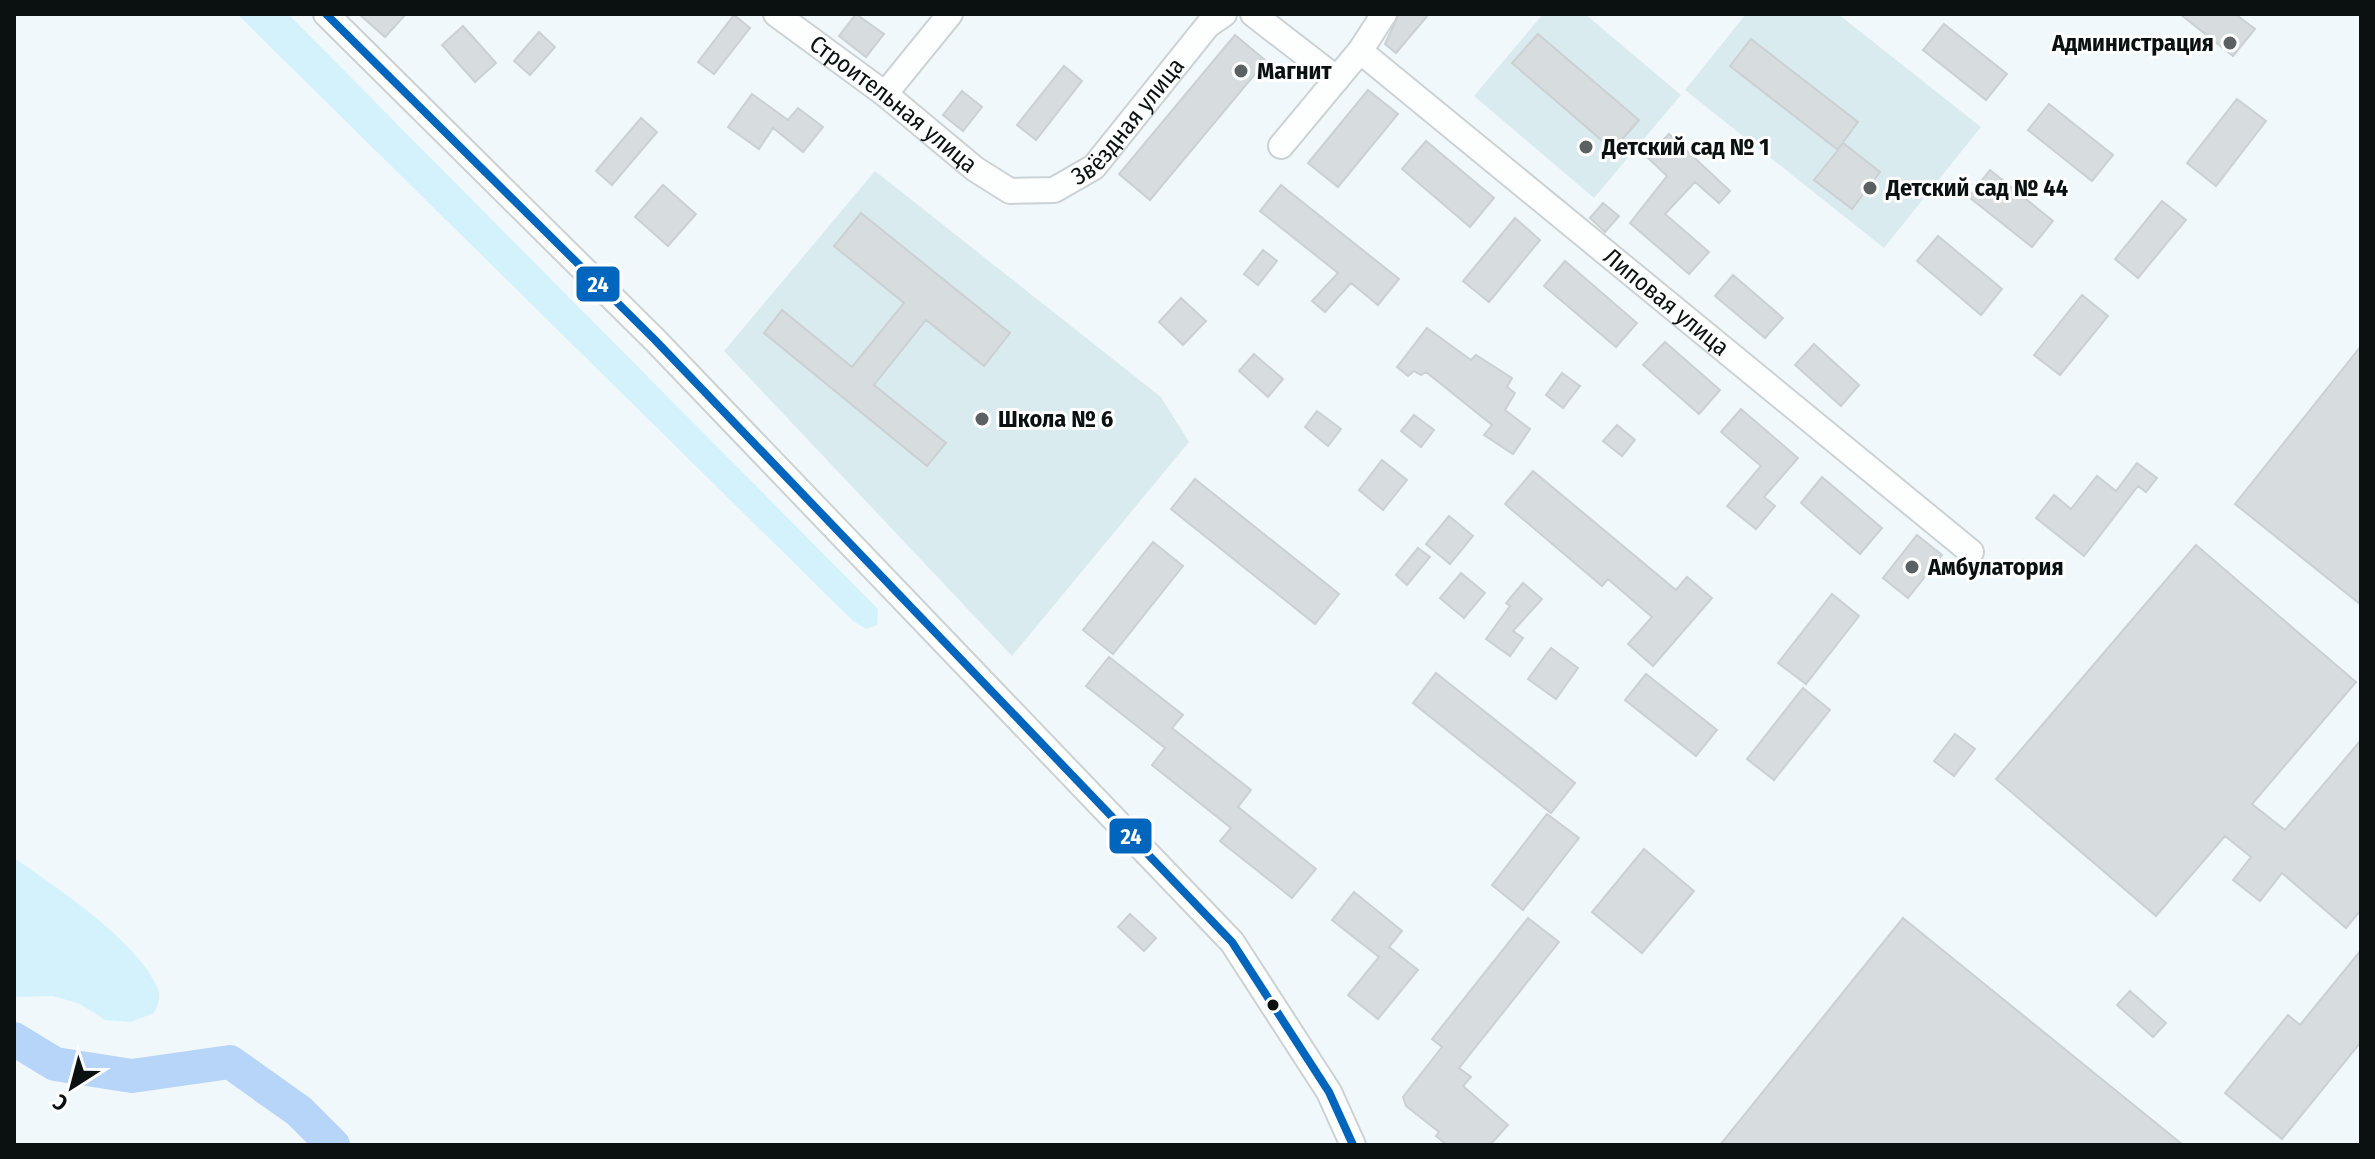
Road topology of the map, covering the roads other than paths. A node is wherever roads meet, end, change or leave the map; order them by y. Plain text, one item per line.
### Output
1 (326, 14) edge
2 (776, 14) edge
3 (950, 14) edge
4 (1224, 14) edge
5 (1253, 14) edge
6 (1384, 14) edge
7 (1360, 51) junction
8 (1337, 79) junction
9 (885, 94) junction
10 (1281, 146) dead end
11 (1010, 191) joint
12 (1971, 552) dead end
13 (1353, 1145) edge

1 - 13 street
2 - 9 street, Строительная улица
3 - 9 street
4 - 11 street, Звёздная улица
5 - 8 street
6 - 7 street
7 - 8 street
7 - 12 street, Липовая улица
8 - 10 street
9 - 11 street, Строительная улица

